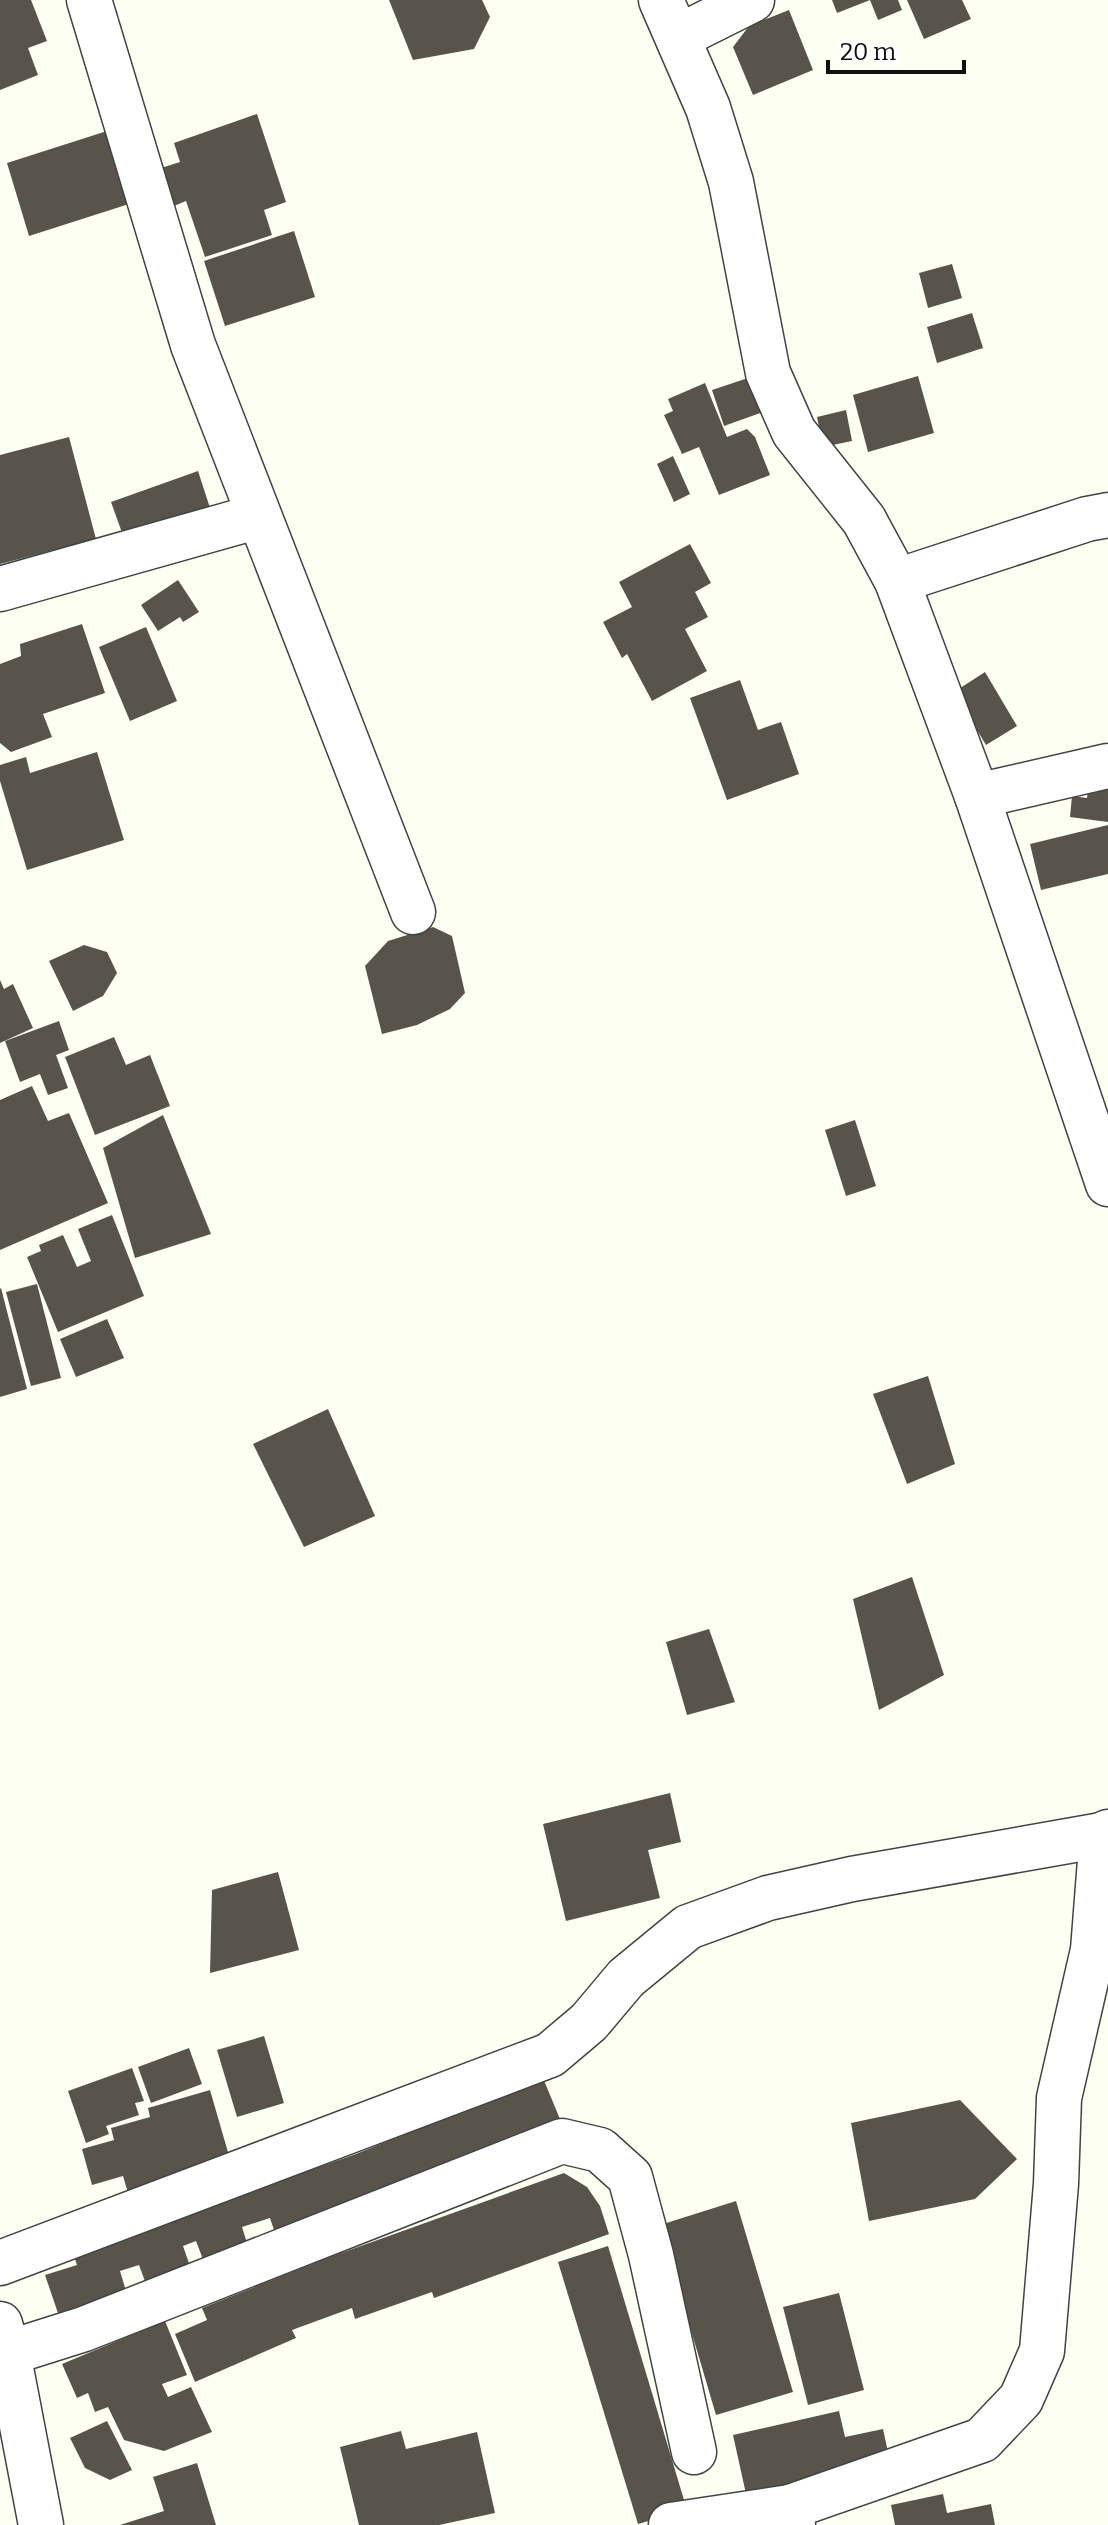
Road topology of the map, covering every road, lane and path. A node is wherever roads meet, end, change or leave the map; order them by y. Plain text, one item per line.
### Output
1 (89, 0) edge
2 (752, 0) edge
3 (669, 18) edge
4 (1108, 515) edge
5 (259, 516) junction
6 (897, 581) junction
7 (0, 589) edge
8 (1108, 766) edge
9 (977, 796) junction
10 (413, 912) dead end
11 (1108, 1184) edge
12 (1105, 1834) edge
13 (0, 2263) edge
14 (4, 2338) edge
15 (694, 2452) dead end
16 (791, 2516) edge
17 (41, 2525) edge
18 (671, 2525) edge

1 - 5 street
2 - 3 street
3 - 6 street
4 - 6 street
5 - 7 street
5 - 10 street
6 - 9 street
8 - 9 street
9 - 11 street
12 - 13 street
12 - 16 street
14 - 15 street
14 - 17 street
16 - 18 street

